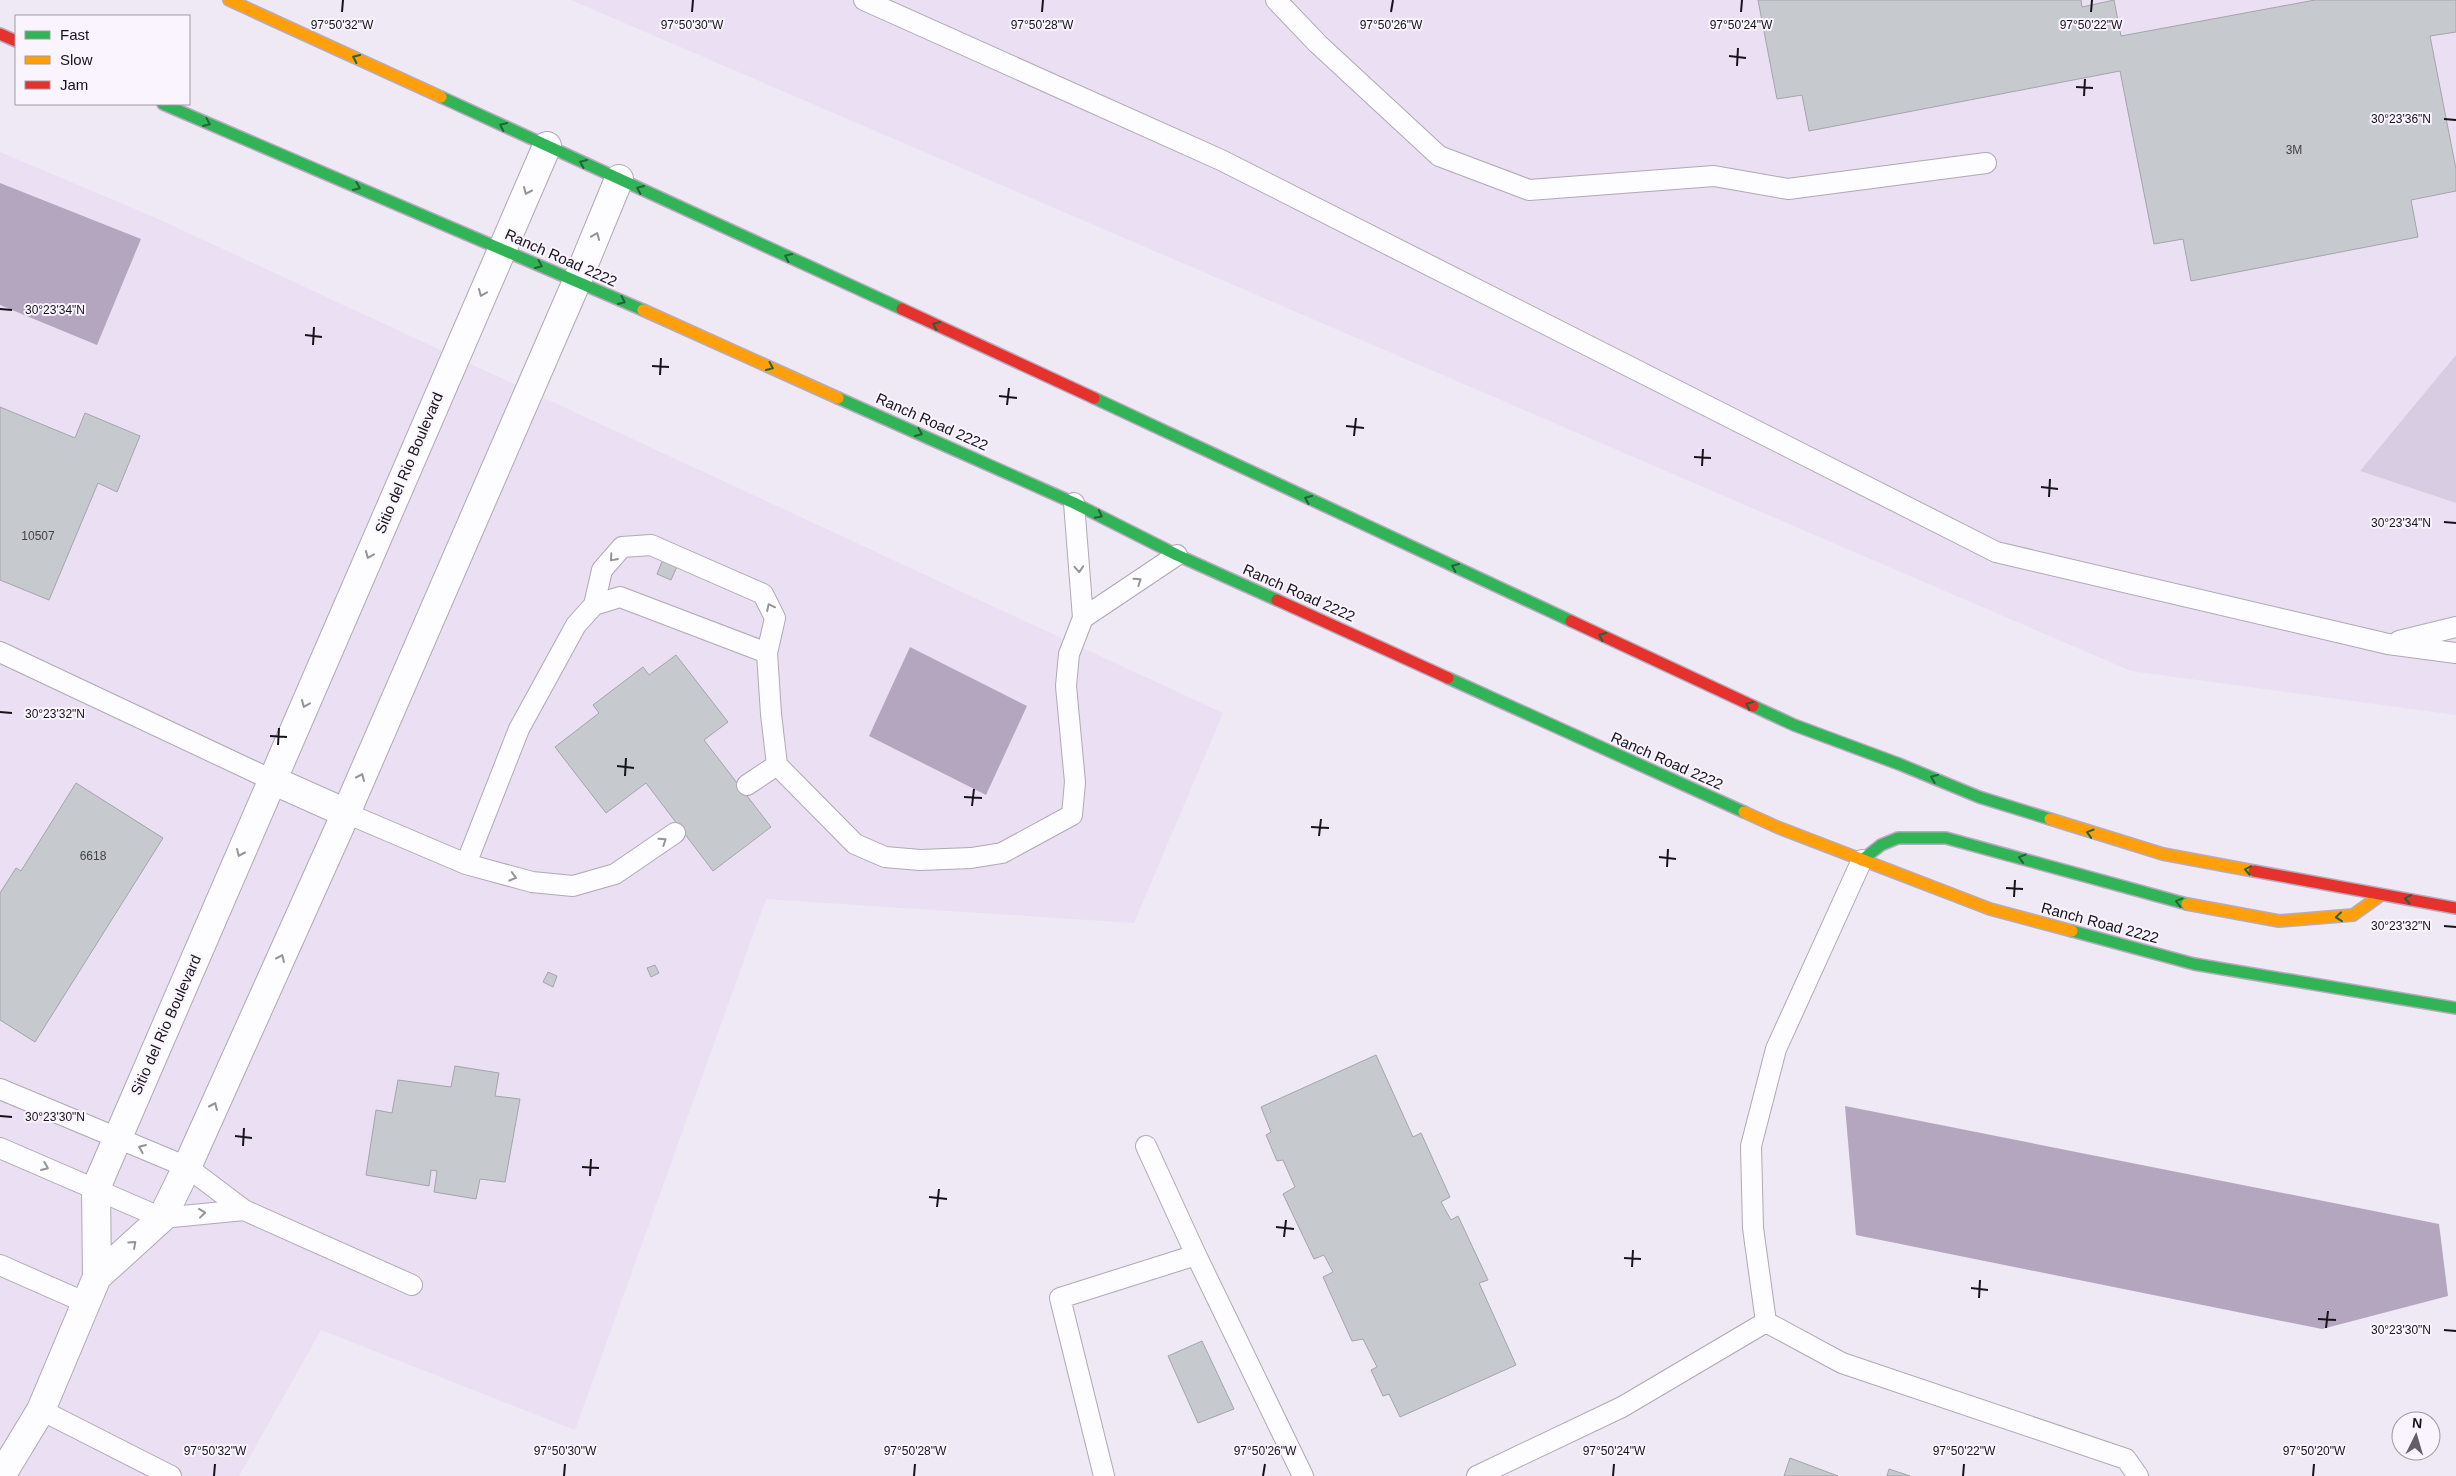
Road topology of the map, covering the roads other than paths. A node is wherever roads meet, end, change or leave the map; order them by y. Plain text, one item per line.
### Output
1 (229, 0) edge
2 (864, 0) edge
3 (1276, 0) edge
4 (0, 34) edge
5 (15, 41) edge
6 (164, 105) edge
7 (548, 146) junction
8 (1986, 163) dead end
9 (619, 179) junction
10 (501, 248) junction
11 (577, 281) junction
12 (1074, 503) junction
13 (1178, 555) junction
14 (594, 604) junction
15 (1083, 618) junction
16 (2456, 627) edge
17 (2388, 644) junction
18 (0, 652) edge
19 (2456, 652) edge
20 (767, 653) junction
21 (777, 765) junction
22 (272, 780) junction
23 (747, 785) dead end
24 (346, 813) junction
25 (675, 833) dead end
26 (1862, 860) junction
27 (466, 864) junction
28 (2381, 894) junction
29 (2456, 908) edge
30 (2456, 1008) edge
31 (0, 1089) edge
32 (116, 1137) junction
33 (1146, 1146) dead end
34 (0, 1148) edge
35 (187, 1168) junction
36 (96, 1188) junction
37 (244, 1210) junction
38 (162, 1218) junction
39 (1196, 1255) junction
40 (0, 1265) edge
41 (96, 1277) junction
42 (412, 1285) dead end
43 (84, 1302) junction
44 (1766, 1322) junction
45 (41, 1410) junction
46 (5, 1464) edge
47 (171, 1476) edge
48 (1104, 1476) edge
49 (1304, 1476) edge
50 (1477, 1476) edge
51 (2138, 1476) edge

7 -> 1 main road
2 - 17 lane
3 - 8 lane
4 - 5 main road
6 -> 10 main road, Ranch Road 2222
9 -> 7 main road
7 -> 10 street, Sitio del Rio Boulevard
11 -> 9 street, Sitio del Rio Boulevard
28 -> 9 main road
10 -> 11 main road, Ranch Road 2222
10 -> 22 street, Sitio del Rio Boulevard
11 -> 12 main road, Ranch Road 2222
24 -> 11 street, Sitio del Rio Boulevard
12 -> 13 main road, Ranch Road 2222
12 -> 15 lane
15 -> 13 lane
13 - 26 main road, Ranch Road 2222
14 - 20 lane
20 -> 14 lane
14 - 27 lane
15 - 21 lane
16 - 17 lane
17 - 19 lane
18 - 22 lane
20 - 21 lane
21 - 23 lane
22 - 24 street
22 -> 32 street, Sitio del Rio Boulevard
24 - 27 lane
35 -> 24 street, Sitio del Rio Boulevard
27 -> 25 lane
28 -> 26 main road
26 - 30 main road, Ranch Road 2222
26 - 44 lane
29 -> 28 main road
31 - 32 lane
35 -> 32 lane
32 - 36 street, Sitio del Rio Boulevard
33 - 39 lane
34 -> 36 lane
35 - 37 lane
35 - 38 street, Sitio del Rio Boulevard
36 - 38 lane
36 - 41 street, Sitio del Rio Boulevard
38 -> 37 lane
37 - 42 lane
41 -> 38 street, Sitio del Rio Boulevard
39 - 48 lane
39 - 49 lane
40 - 43 lane
41 - 43 street, Sitio del Rio Boulevard
43 - 45 street, Sitio del Rio Boulevard
44 - 50 lane
44 - 51 lane
45 - 46 street, Sitio del Rio Boulevard
45 - 47 lane

